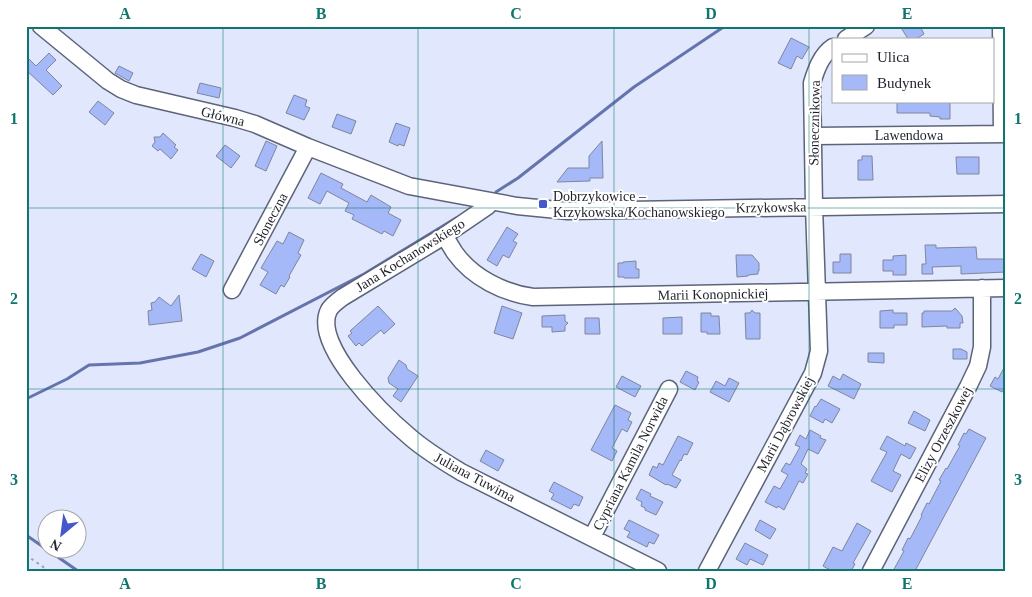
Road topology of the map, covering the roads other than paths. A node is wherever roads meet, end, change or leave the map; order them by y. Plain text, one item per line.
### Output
1 (41, 26) edge
2 (866, 26) edge
3 (1001, 26) edge
4 (848, 38) edge
5 (832, 48) edge
6 (1004, 134) edge
7 (813, 136) junction
8 (308, 147) junction
9 (418, 188) joint
10 (489, 201) junction
11 (1006, 204) edge
12 (814, 206) junction
13 (444, 236) junction
14 (982, 288) junction
15 (1006, 288) edge
16 (232, 290) dead end
17 (816, 292) junction
18 (329, 309) joint
19 (669, 389) dead end
20 (592, 537) junction
21 (658, 571) edge
22 (707, 571) edge
23 (871, 571) edge

1 - 8 street, Główna
2 - 4 street
3 - 6 street
5 - 7 street, Słonecznikowa
6 - 7 street, Lawendowa
7 - 12 street, Słonecznikowa
8 - 9 street, Główna
8 - 16 street, Słoneczna
9 - 10 street, Krzykowska
10 - 12 street, Krzykowska
10 - 13 street, Jana Kochanowskiego
11 - 12 street, Krzykowska
12 - 17 street, Marii Dąbrowskiej
13 - 17 street, Marii Konopnickiej
13 - 18 street, Jana Kochanowskiego
14 - 15 street, Marii Konopnickiej
14 - 17 street, Marii Konopnickiej
14 - 23 street, Elizy Orzeszkowej
17 - 22 street, Marii Dąbrowskiej
18 - 20 street, Juliana Tuwima
19 - 20 street, Cypriana Kamila Norwida
20 - 21 street, Juliana Tuwima

